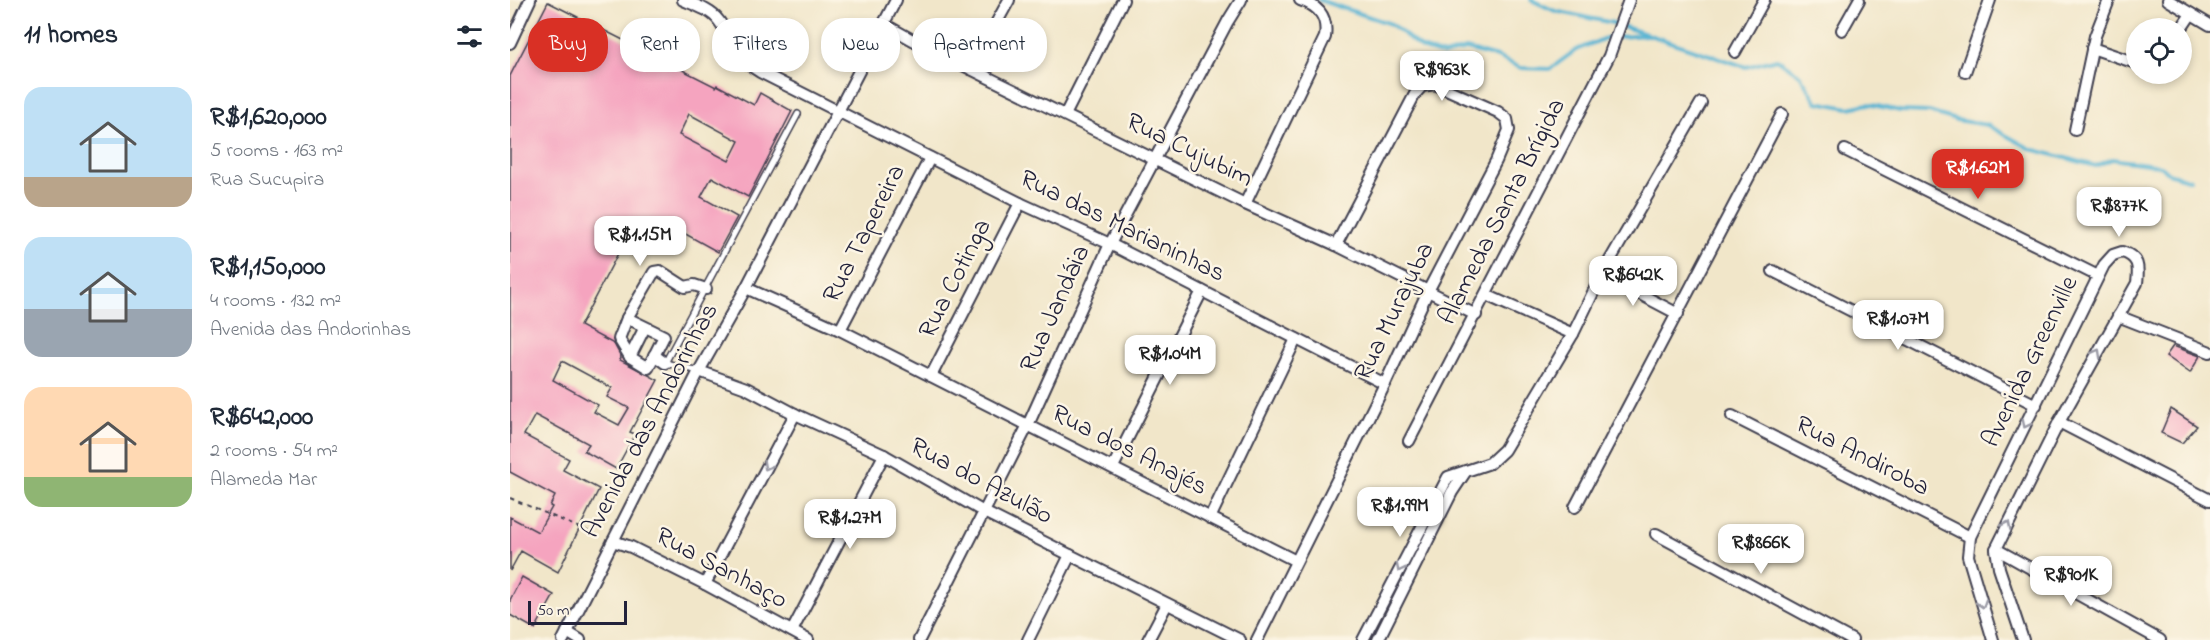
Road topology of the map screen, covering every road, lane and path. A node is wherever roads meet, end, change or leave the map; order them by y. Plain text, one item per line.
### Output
1 (530, 0) edge
2 (683, 0) edge
3 (896, 0) edge
4 (1009, 0) edge
5 (1123, 0) edge
6 (1242, 0) edge
7 (1300, 0) edge
8 (1629, 0) edge
9 (1764, 0) edge
10 (1859, 0) edge
11 (1990, 0) edge
12 (2109, 0) edge
13 (2168, 0) edge
14 (2191, 14) junction
15 (887, 18) edge
16 (999, 18) edge
17 (2188, 18) edge
18 (2210, 25) edge
19 (1842, 30) dead end
20 (510, 43) edge
21 (2092, 48) junction
22 (1735, 52) dead end
23 (2126, 60) edge
24 (859, 72) edge
25 (977, 72) edge
26 (1965, 72) dead end
27 (1701, 103) dead end
28 (838, 111) junction
29 (798, 114) dead end
30 (1782, 114) dead end
31 (1065, 115) junction
32 (2075, 130) dead end
33 (1845, 150) dead end
34 (930, 158) junction
35 (1155, 159) junction
36 (1020, 203) junction
37 (1245, 204) junction
38 (1110, 244) junction
39 (1336, 245) junction
40 (1773, 270) dead end
41 (1602, 274) junction
42 (2098, 276) junction
43 (746, 288) junction
44 (706, 289) junction
45 (1202, 291) junction
46 (1428, 291) junction
47 (1486, 295) junction
48 (1678, 314) junction
49 (1476, 315) junction
50 (2118, 316) junction
51 (627, 318) junction
52 (645, 327) junction
53 (840, 330) junction
54 (1572, 333) junction
55 (1296, 339) junction
56 (2210, 352) edge
57 (654, 355) junction
58 (630, 357) junction
59 (666, 363) junction
60 (699, 371) junction
61 (931, 376) junction
62 (1385, 384) junction
63 (2036, 405) junction
64 (795, 414) junction
65 (1732, 416) dead end
66 (2059, 422) junction
67 (1028, 425) junction
68 (1409, 441) dead end
69 (884, 456) junction
70 (1113, 467) junction
71 (1466, 471) junction
72 (510, 498) edge
73 (2210, 500) edge
74 (1575, 507) dead end
75 (984, 512) junction
76 (1210, 518) junction
77 (1656, 534) dead end
78 (1970, 537) junction
79 (613, 541) junction
80 (1996, 549) junction
81 (1070, 555) junction
82 (1296, 561) junction
83 (705, 584) junction
84 (1167, 604) junction
85 (792, 631) junction
86 (565, 636) edge
87 (580, 640) edge
88 (808, 640) edge
89 (920, 640) edge
90 (1028, 640) edge
91 (1148, 640) edge
92 (1240, 640) edge
93 (1257, 640) edge
94 (1363, 640) edge
95 (1378, 640) edge
96 (1852, 640) edge
97 (1993, 640) edge
98 (2023, 640) edge
99 (2160, 640) edge

1 - 20 street
2 - 28 street, Rua das Marianinhas
3 - 15 street, Avenida das Andorinhas
4 - 16 street
5 - 31 street
6 - 35 street, Rua Jandáia
7 - 37 street
8 - 47 street, Alameda Santa Brígida
9 - 22 street
10 - 19 street
11 - 26 street
12 - 21 street
13 - 14 street
14 - 17 street
14 - 18 street
21 - 23 street
21 - 32 street
24 - 28 street, Avenida das Andorinhas
25 - 31 street, Rua Cujubim
27 - 41 street
28 - 34 street, Rua das Marianinhas
28 - 43 street, Avenida das Andorinhas
29 - 44 lane
30 - 48 street
31 - 35 street, Rua Cujubim
33 - 42 street
34 - 36 street, Rua das Marianinhas
34 - 53 street, Rua Tapereira
35 - 37 street, Rua Cujubim
35 - 38 street, Rua Jandáia
36 - 38 street, Rua das Marianinhas
36 - 61 street, Rua Cotinga
37 - 39 street, Rua Cujubim
38 - 45 street, Rua das Marianinhas
38 - 67 street, Rua Jandáia
39 - 46 street, Rua Cujubim
39 - 46 street, Rua Murajuba
40 - 63 street
41 - 48 street
41 - 54 street
42 - 50 street, Avenida Greenville
42 - 63 street, Avenida Greenville
43 - 53 street, Rua dos Anajés
43 - 60 street, Avenida das Andorinhas
44 - 51 street
44 - 59 lane
45 - 55 street, Rua das Marianinhas
45 - 70 street
46 - 49 street, Rua Cujubim
46 - 62 street, Rua Murajuba
47 - 49 street, Alameda Santa Brígida
47 - 54 street
48 - 74 street
49 - 68 street, Alameda Santa Brígida
50 - 56 street
66 -> 50 street, Avenida Greenville
51 - 52 street
51 - 58 street
52 - 57 street
52 - 58 street
53 - 61 street, Rua dos Anajés
54 - 71 street
55 - 62 street, Rua das Marianinhas
55 - 76 street
57 - 58 street
57 - 59 street
59 - 60 lane
60 - 64 street, Rua do Azulão
60 - 79 street, Avenida das Andorinhas
61 - 67 street, Rua dos Anajés
62 - 82 street, Rua Murajuba
63 -> 78 street, Avenida Greenville
64 - 69 street, Rua do Azulão
64 -> 83 street
65 - 78 street, Rua Andiroba
66 - 73 street
80 -> 66 street, Avenida Greenville
67 - 70 street, Rua dos Anajés
67 - 75 street, Rua Jandáia
69 - 75 street, Rua do Azulão
69 - 85 street
70 - 76 street, Rua dos Anajés
71 -> 94 street
71 - 95 street
72 - 79 path
75 - 81 street, Rua do Azulão
75 - 89 street, Rua Jandáia
76 - 82 street, Rua dos Anajés
77 - 96 street
78 -> 97 street, Avenida Greenville
79 - 83 street, Rua Sanhaço
79 - 86 street, Avenida das Andorinhas
80 - 98 street
80 - 99 street
81 - 84 street, Rua do Azulão
81 - 90 street
82 - 93 street, Rua Murajuba
83 - 85 street, Rua Sanhaço
84 - 91 street
84 - 92 street, Rua do Azulão
85 - 88 street, Rua Sanhaço
86 - 87 street

